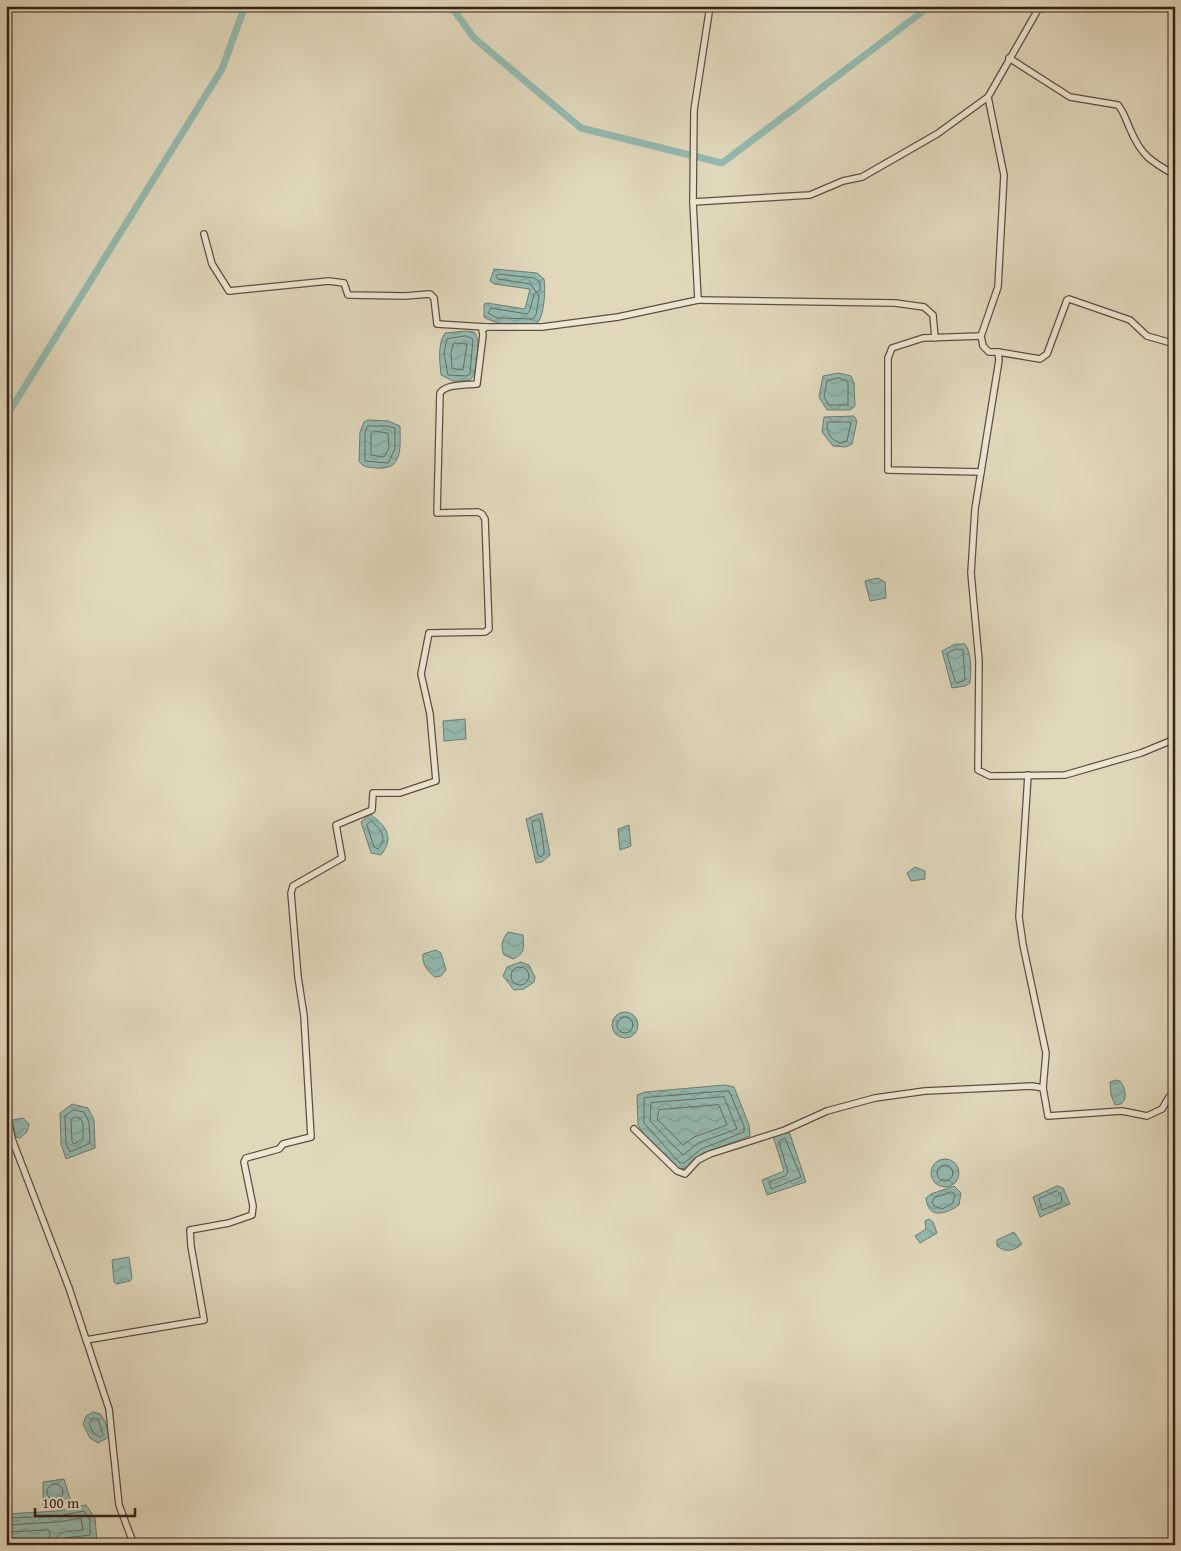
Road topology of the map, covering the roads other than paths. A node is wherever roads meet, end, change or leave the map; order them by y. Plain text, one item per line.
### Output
1 (710, 6) edge
2 (1040, 6) edge
3 (1009, 58) junction
4 (988, 97) junction
5 (1175, 175) edge
6 (692, 202) junction
7 (204, 234) dead end
8 (698, 300) junction
9 (486, 326) junction
10 (981, 336) junction
11 (935, 338) junction
12 (1175, 344) edge
13 (998, 352) junction
14 (981, 472) junction
15 (1175, 739) edge
16 (1028, 775) junction
17 (1043, 1088) junction
18 (1175, 1096) edge
19 (6, 1108) edge
20 (634, 1129) dead end
21 (9, 1139) edge
22 (86, 1340) junction
23 (134, 1545) edge

1 - 6 street
2 - 3 street
3 - 4 street
3 - 5 street
4 - 6 street
4 - 10 street
6 - 8 street
7 - 9 street
8 - 9 street
8 - 11 street
9 - 22 street
10 - 11 street
10 - 13 street
11 - 14 street
12 - 13 street
13 - 14 street
14 - 16 street
15 - 16 street
16 - 17 street
17 - 18 street
17 - 20 street
19 - 21 street
21 - 22 street
22 - 23 street

